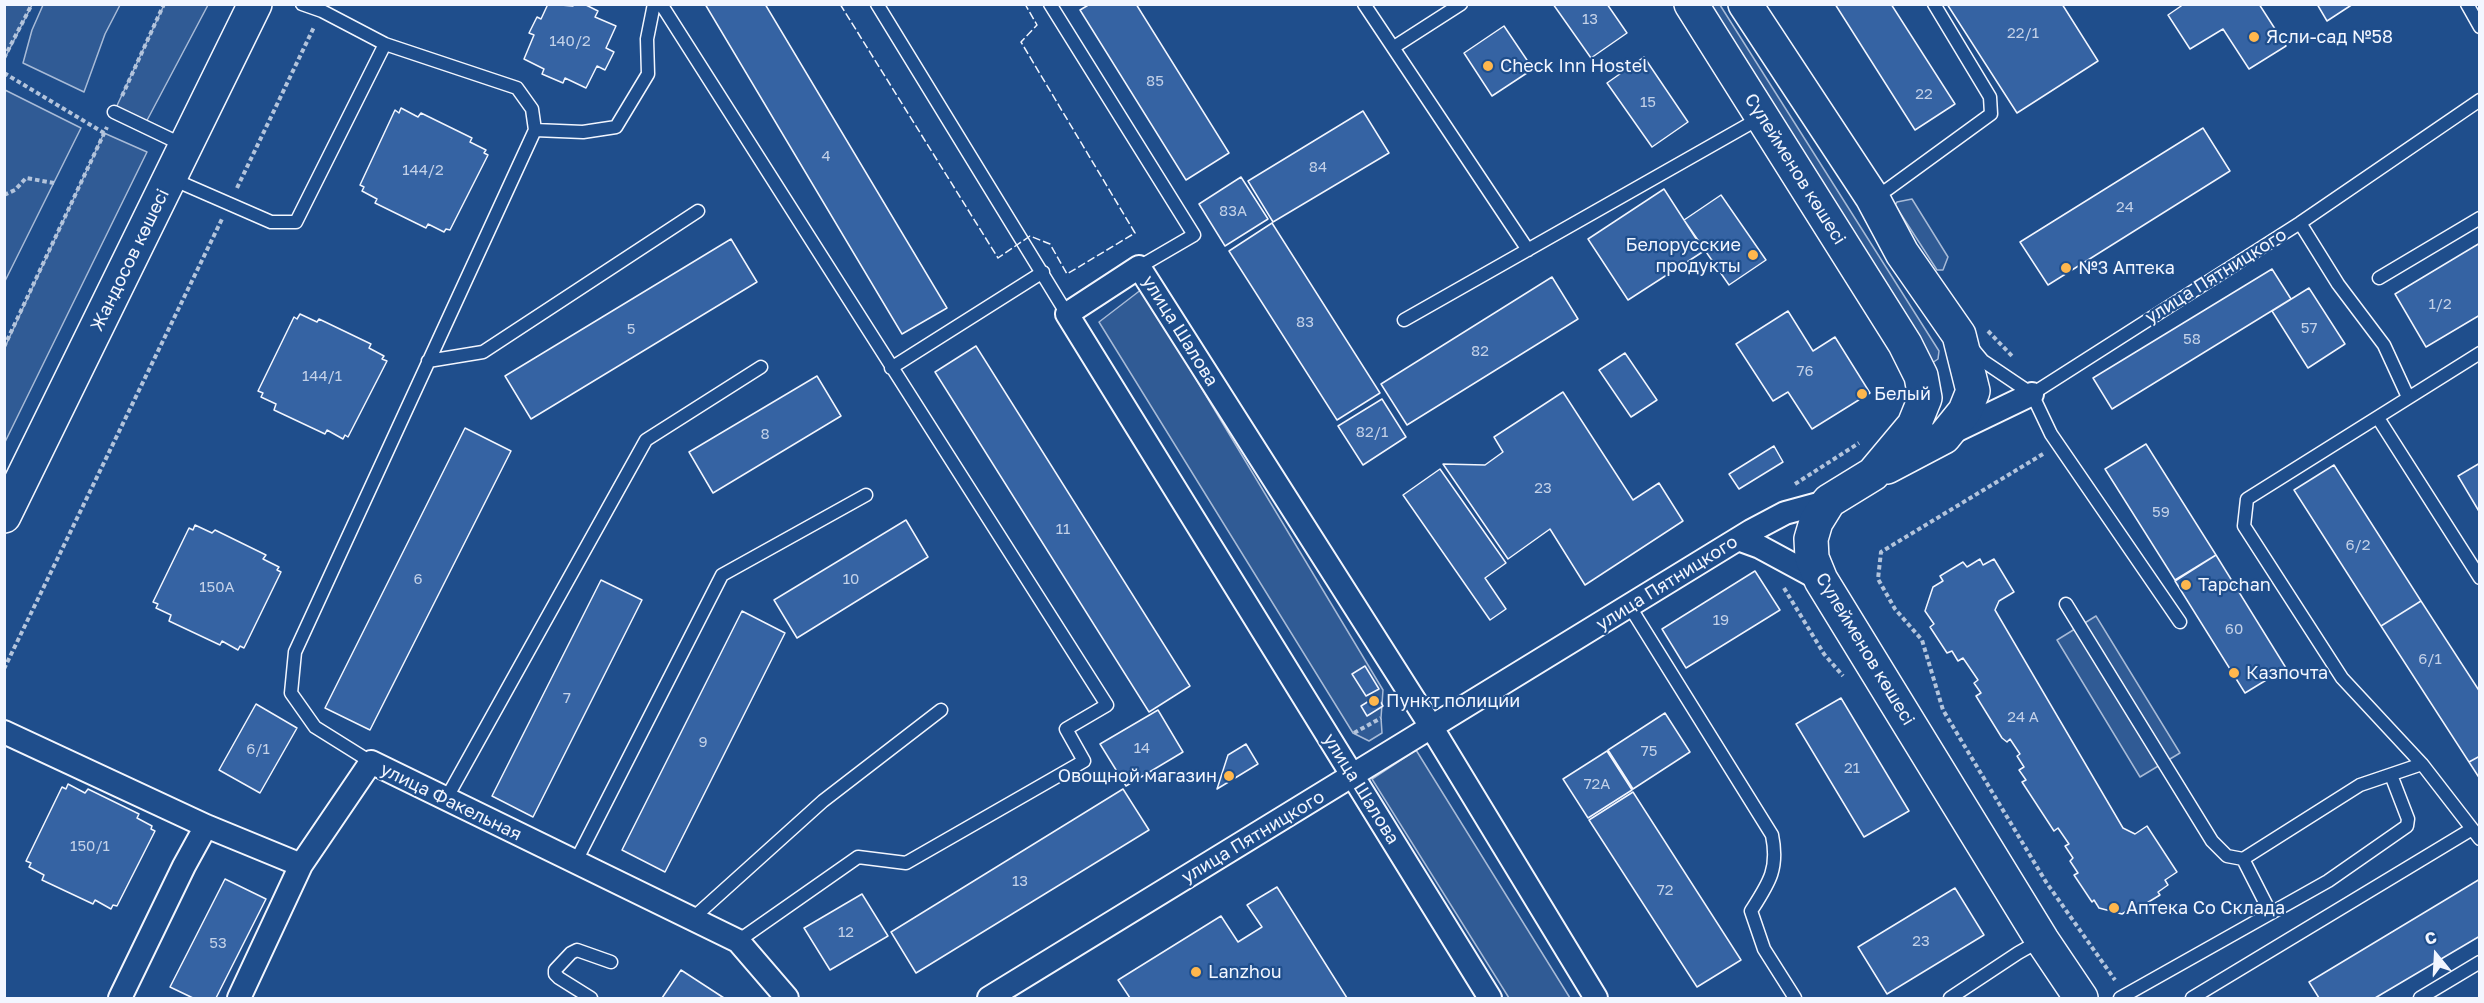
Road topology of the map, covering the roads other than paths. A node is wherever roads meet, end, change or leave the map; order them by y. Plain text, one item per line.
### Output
1 (255, 4) edge
2 (302, 4) edge
3 (654, 4) edge
4 (661, 4) edge
5 (877, 4) edge
6 (1050, 4) edge
7 (1364, 4) edge
8 (1461, 4) edge
9 (1691, 4) edge
10 (1746, 4) edge
11 (1934, 4) edge
12 (2466, 4) edge
13 (2480, 27) edge
14 (385, 44) junction
15 (1394, 46) junction
16 (2480, 100) edge
17 (114, 112) road end
18 (1762, 117) junction
19 (535, 130) junction
20 (186, 146) junction
21 (170, 178) junction
22 (1872, 197) junction
23 (698, 211) dead end
24 (2480, 219) edge
25 (2300, 223) junction
26 (1528, 250) junction
27 (1139, 267) junction
28 (1043, 272) junction
29 (2379, 278) dead end
30 (1067, 314) junction
31 (1404, 320) dead end
32 (1959, 335) junction
33 (2480, 353) edge
34 (428, 361) junction
35 (761, 367) dead end
36 (891, 368) junction
37 (2032, 394) junction
38 (2408, 397) junction
39 (2378, 418) junction
40 (1944, 437) junction
41 (1873, 474) junction
42 (866, 495) dead end
43 (1829, 501) junction
44 (4, 516) edge
45 (1738, 539) junction
46 (2480, 578) edge
47 (1821, 580) junction
48 (2066, 604) dead end
49 (1630, 607) junction
50 (2180, 622) dead end
51 (941, 710) dead end
52 (1432, 728) junction
53 (4, 732) edge
54 (371, 762) junction
55 (2422, 764) junction
56 (2391, 775) junction
57 (1354, 776) junction
58 (446, 799) junction
59 (206, 826) junction
60 (2476, 834) edge
61 (2243, 859) junction
62 (575, 862) junction
63 (301, 865) junction
64 (2270, 912) junction
65 (692, 919) junction
66 (2042, 940) junction
67 (738, 941) junction
68 (611, 962) dead end
69 (2480, 962) edge
70 (2123, 997) edge
71 (120, 999) edge
72 (239, 999) edge
73 (591, 999) edge
74 (788, 999) edge
75 (989, 999) edge
76 (1490, 999) edge
77 (1596, 999) edge
78 (1796, 999) edge
79 (1950, 999) edge
80 (2081, 999) edge
81 (2192, 999) edge
82 (2420, 999) edge

1 - 20 street, Жандосов көшесі
2 - 14 lane
3 - 19 lane
4 - 36 lane
5 - 28 lane
6 - 27 lane
7 - 15 lane
8 - 15 lane
9 - 18 street, Сүлейменов көшесі
10 - 22 street
11 - 22 lane
12 - 13 lane
14 - 19 lane
14 - 21 lane
15 - 26 lane
16 - 25 lane, улица Пятницкого
17 - 20 lane
18 - 26 lane
18 - 41 street, Сүлейменов көшесі
19 - 34 lane
20 - 21 street, Жандосов көшесі
21 - 44 street, Жандосов көшесі
22 - 32 street
23 - 34 lane
24 - 29 lane
25 - 37 lane, улица Пятницкого
25 - 38 lane
26 - 31 lane
27 - 30 street, улица Шалова
27 - 52 street, улица Шалова
28 - 30 lane
28 - 36 lane
30 - 57 street, улица Шалова
32 - 37 lane
32 - 40 street
33 - 38 lane
34 - 54 lane
35 - 58 lane
36 - 67 lane
37 - 40 street, улица Пятницкого
37 - 50 lane
38 - 39 lane
39 - 46 lane
39 - 55 lane
40 - 41 street
41 - 43 street, Сүлейменов көшесі
42 - 62 lane
43 - 45 street, улица Пятницкого
43 - 47 street, Сүлейменов көшесі
45 - 47 street
45 - 49 street, улица Пятницкого
47 - 66 street, Сүлейменов көшесі
48 - 61 lane
49 - 52 street, улица Пятницкого
49 - 78 lane
51 - 65 lane
52 - 57 street, улица Пятницкого
52 - 77 street, улица Шалова
53 - 59 street
54 - 58 street, улица Факельная
54 - 63 street, улица Факельная
55 - 56 lane
55 - 60 lane
56 - 61 lane
56 - 64 lane
57 - 75 street, улица Пятницкого
57 - 76 street, улица Шалова
58 - 62 street, улица Факельная
59 - 63 street
59 - 71 street
60 - 81 lane
61 - 64 lane
62 - 65 street, улица Факельная
63 - 72 street, улица Факельная
64 - 70 lane
65 - 67 street, улица Факельная
66 - 79 lane
66 - 80 street, Сүлейменов көшесі
67 - 74 street, улица Факельная
68 - 73 lane
69 - 82 lane

